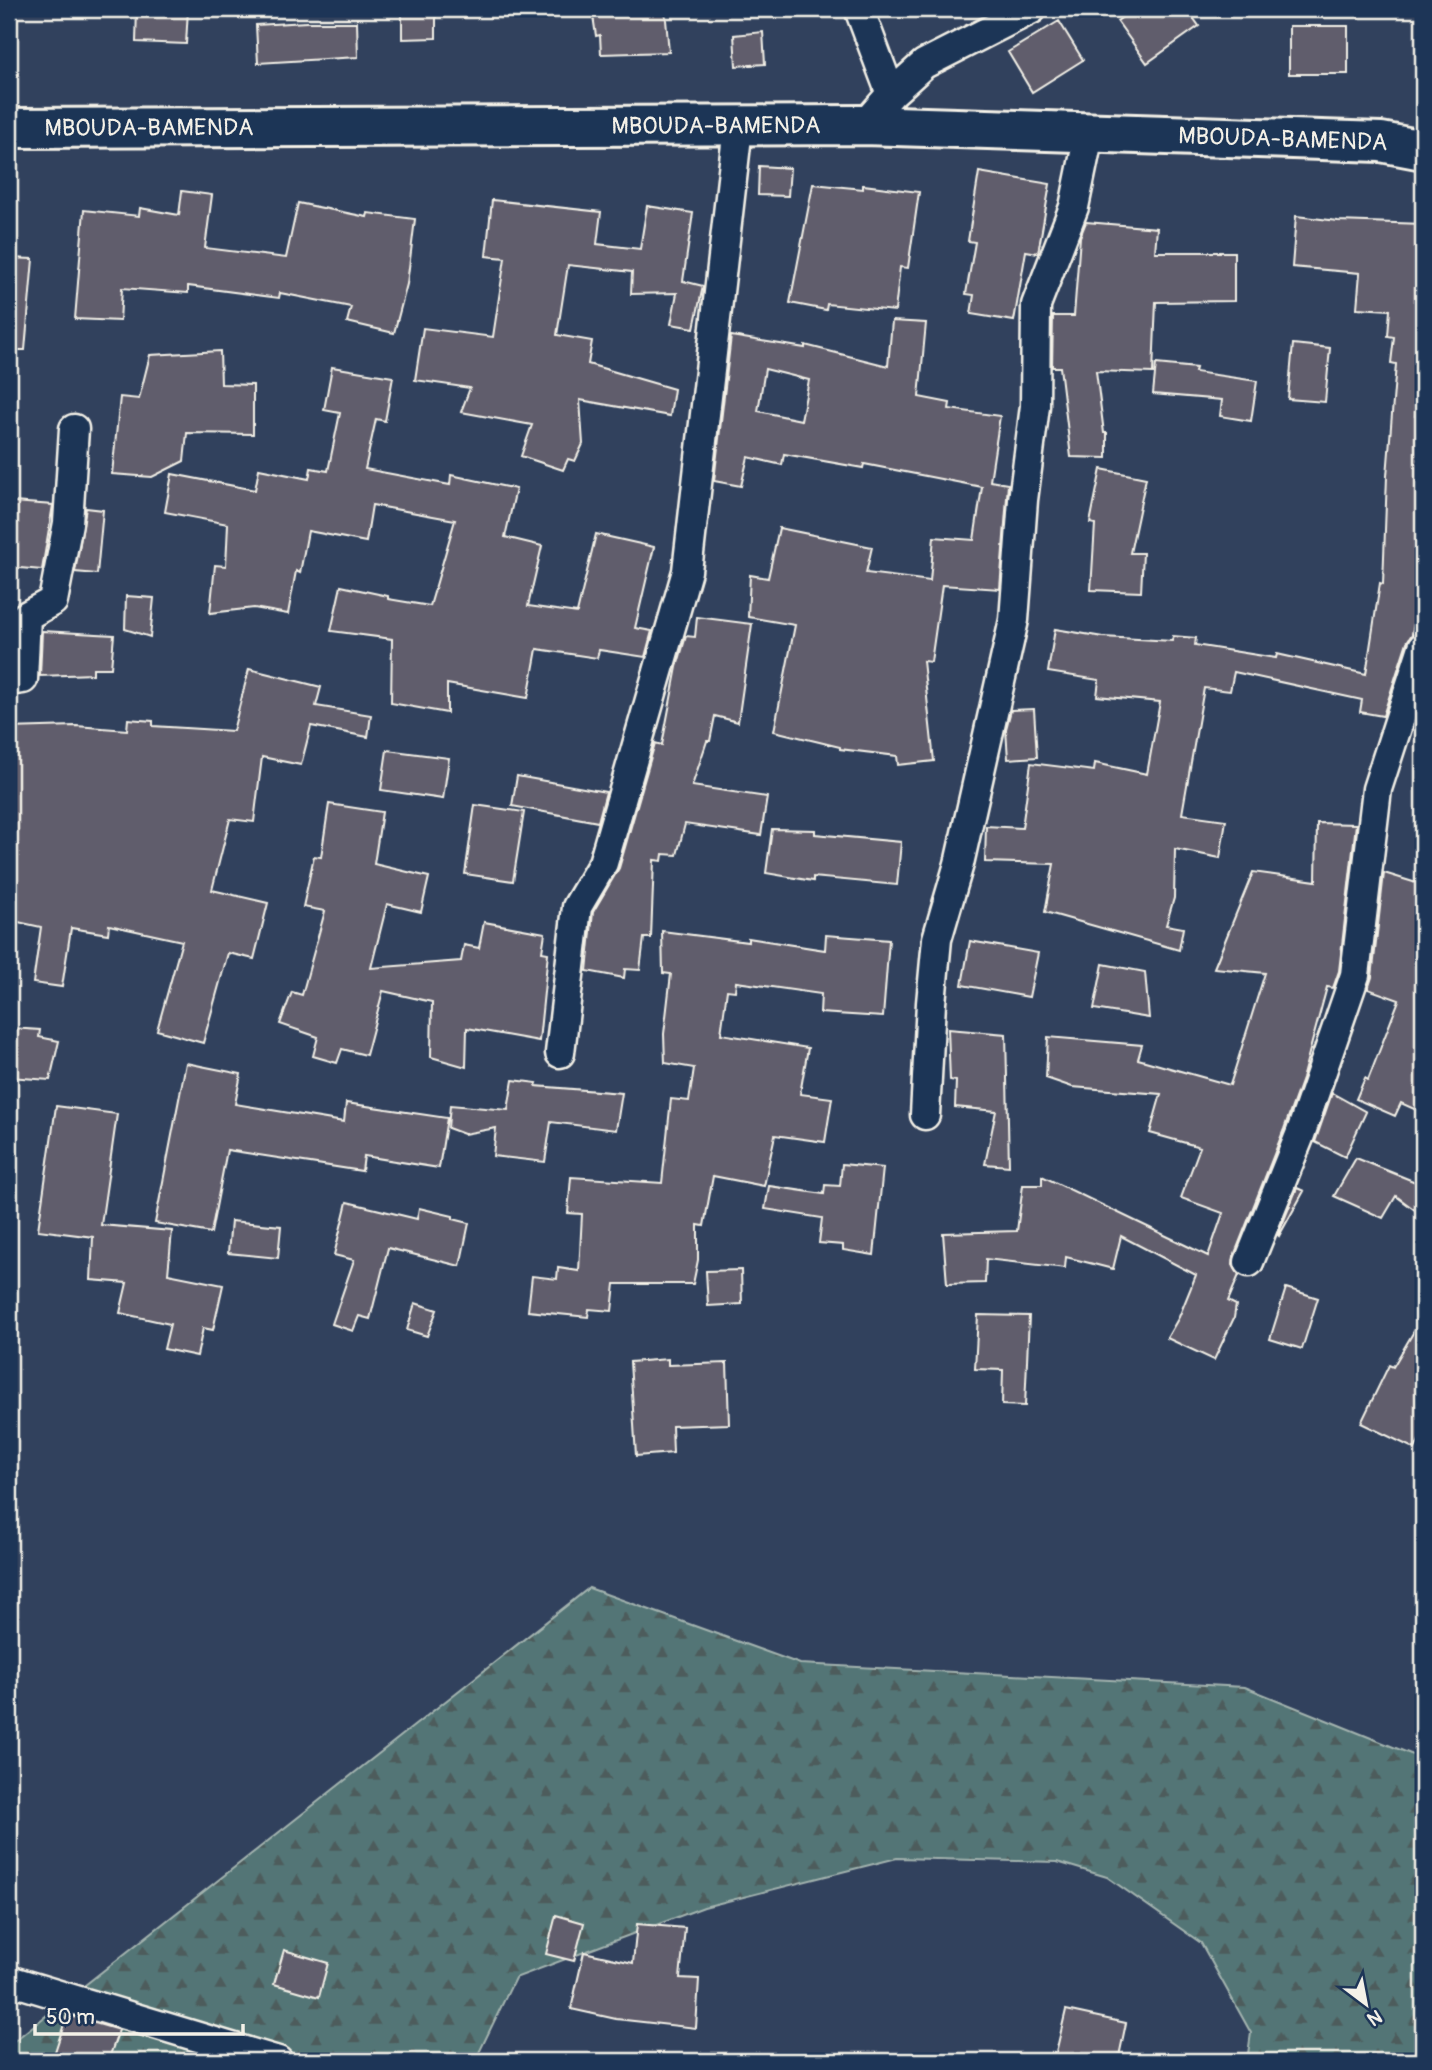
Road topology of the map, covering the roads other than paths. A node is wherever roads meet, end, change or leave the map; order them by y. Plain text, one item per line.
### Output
1 (859, 9) edge
2 (1032, 9) edge
3 (891, 94) junction
4 (864, 125) junction
5 (738, 127) junction
6 (9, 128) edge
7 (1089, 134) junction
8 (1423, 150) edge
9 (74, 429) dead end
10 (1423, 647) edge
11 (9, 681) edge
12 (560, 1053) dead end
13 (925, 1115) dead end
14 (1249, 1262) dead end
15 (9, 1980) edge
16 (278, 2061) edge

1 - 3 street
2 - 3 street
3 - 4 street
4 - 5 highway, MBOUDA-BAMENDA
4 - 7 highway, MBOUDA-BAMENDA
5 - 6 highway, MBOUDA-BAMENDA
5 - 12 street
7 - 8 highway, MBOUDA-BAMENDA
7 - 13 street
9 - 11 street
10 - 14 street
15 - 16 street

